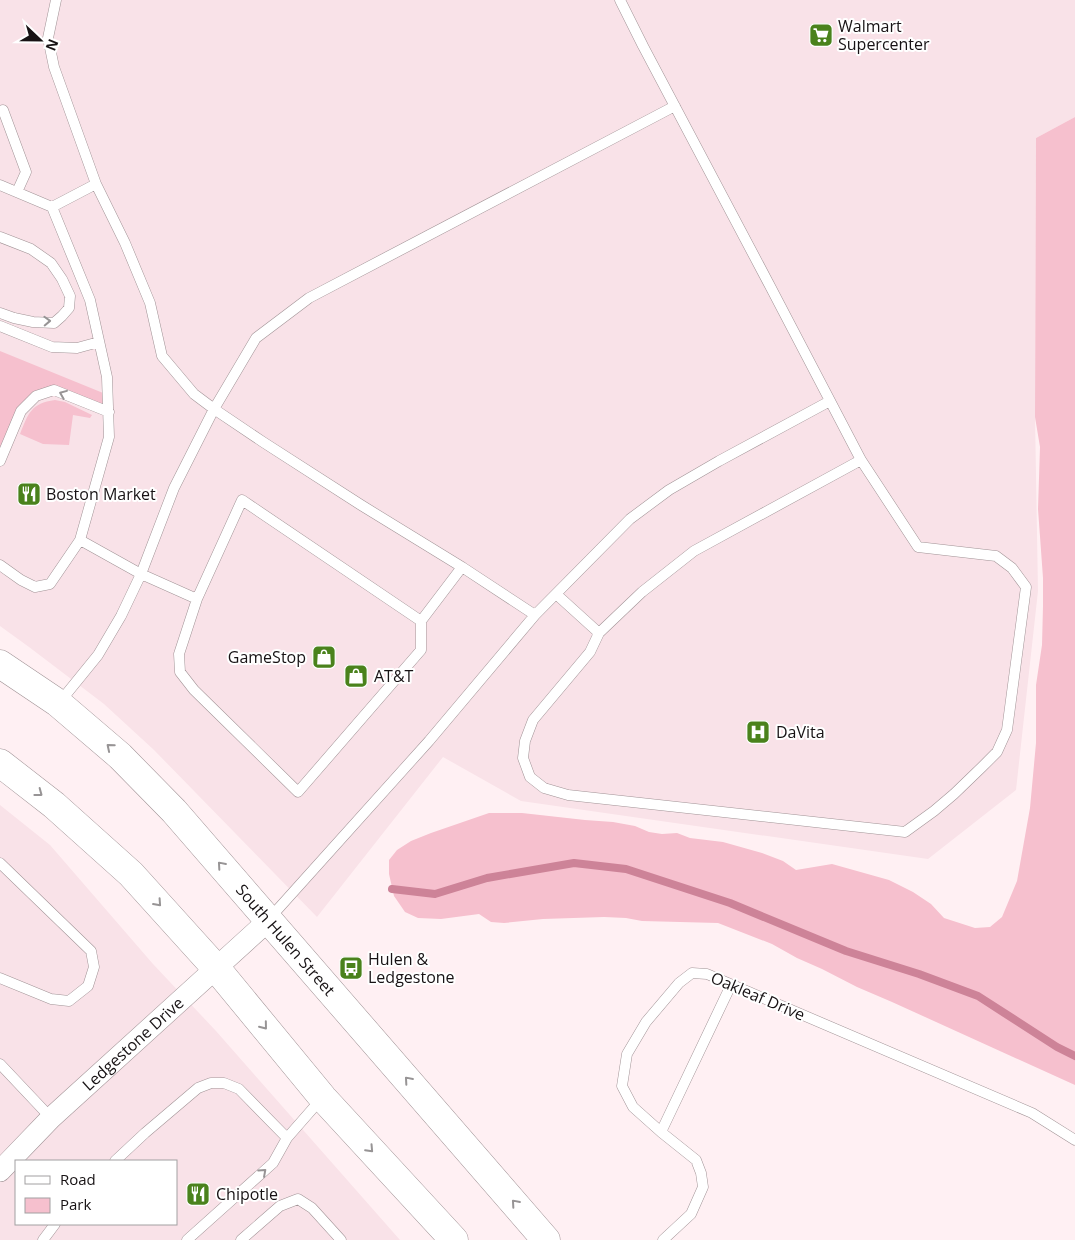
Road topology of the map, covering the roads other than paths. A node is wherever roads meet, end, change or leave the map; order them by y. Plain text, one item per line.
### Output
1 (56, 0) edge
2 (620, 0) edge
3 (675, 106) junction
4 (3, 110) dead end
5 (96, 184) junction
6 (0, 185) edge
7 (17, 192) junction
8 (52, 207) junction
9 (0, 236) edge
10 (0, 312) edge
11 (0, 326) edge
12 (99, 342) junction
13 (830, 401) junction
14 (214, 410) junction
15 (108, 412) junction
16 (861, 460) junction
17 (0, 461) edge
18 (80, 540) junction
19 (0, 565) edge
20 (462, 567) junction
21 (140, 574) junction
22 (556, 594) junction
23 (197, 599) junction
24 (535, 615) junction
25 (421, 621) junction
26 (599, 633) junction
27 (0, 664) edge
28 (58, 703) junction
29 (3, 770) edge
30 (0, 863) edge
31 (269, 920) junction
32 (216, 968) junction
33 (0, 978) edge
34 (731, 984) junction
35 (0, 1064) edge
36 (323, 1098) junction
37 (50, 1118) junction
38 (661, 1132) junction
39 (287, 1138) junction
40 (1075, 1140) edge
41 (116, 1160) edge
42 (0, 1171) edge
43 (54, 1225) edge
44 (43, 1240) edge
45 (187, 1240) edge
46 (242, 1240) edge
47 (341, 1240) edge
48 (454, 1240) edge
49 (546, 1240) edge
50 (663, 1240) edge

1 - 5 lane
2 - 3 lane
3 - 13 lane
3 - 14 lane
4 - 7 lane
5 - 8 lane
5 - 14 lane
6 - 7 lane
7 - 8 lane
8 - 12 lane
10 -> 9 lane
11 - 12 lane
12 - 15 lane
13 - 16 lane
13 - 22 lane
14 - 20 lane
14 - 21 lane
15 -> 17 lane
15 - 18 lane
16 - 26 lane
16 - 26 lane
18 - 19 lane
18 - 21 lane
20 - 24 lane
20 - 25 lane
21 - 23 lane
21 - 28 lane
22 - 24 lane
22 - 26 lane
23 - 25 lane
23 - 25 lane
24 - 31 lane
27 - 28 main road, South Hulen Street
31 -> 28 main road, South Hulen Street
29 -> 32 main road
30 - 33 lane
31 - 32 street, Ledgestone Drive
49 -> 31 main road, South Hulen Street
32 -> 36 main road
32 - 37 street, Ledgestone Drive
34 - 38 lane
34 - 38 lane, Oakleaf Drive
34 - 40 lane, Oakleaf Drive
35 - 37 lane
36 - 39 lane
36 -> 48 main road
37 - 42 street, Ledgestone Drive
38 - 50 lane, Oakleaf Drive
39 - 41 lane
45 -> 39 lane
43 - 44 lane
46 - 47 lane

